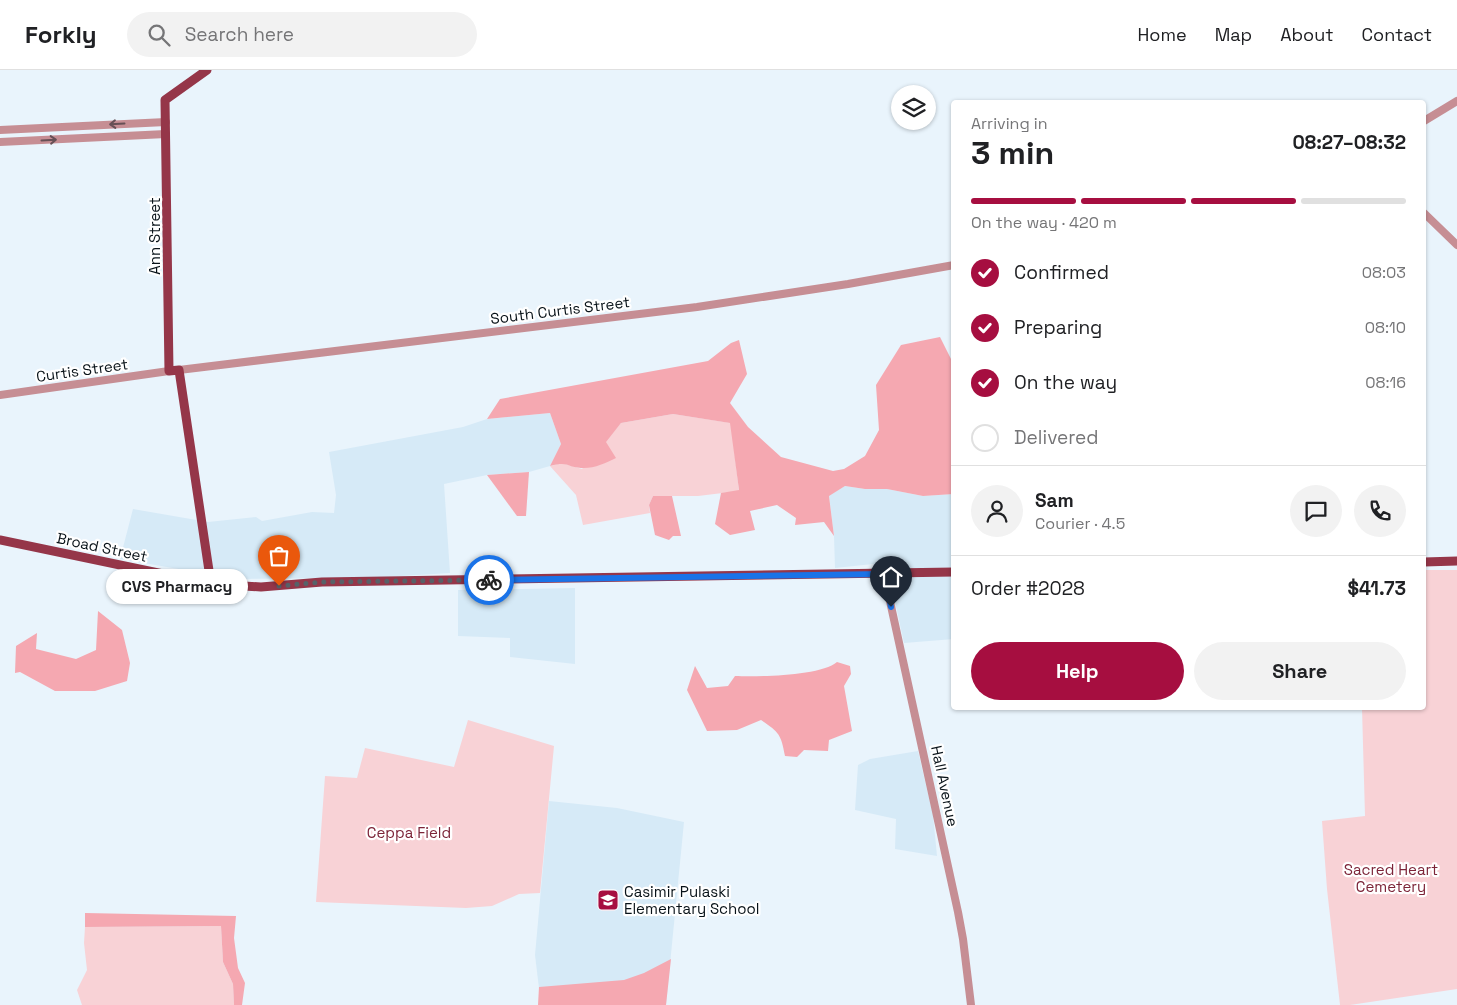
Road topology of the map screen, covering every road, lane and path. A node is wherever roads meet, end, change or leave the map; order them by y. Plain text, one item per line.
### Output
1 (207, 70) edge
2 (1457, 101) edge
3 (1426, 120) edge
4 (166, 122) junction
5 (65, 127) junction
6 (0, 130) edge
7 (166, 134) junction
8 (66, 139) junction
9 (0, 142) edge
10 (1426, 215) edge
11 (1457, 245) edge
12 (951, 266) edge
13 (180, 370) junction
14 (169, 371) junction
15 (0, 395) edge
16 (0, 540) edge
17 (1457, 561) edge
18 (1426, 562) edge
19 (951, 572) edge
20 (884, 574) junction
21 (210, 584) junction
22 (971, 1005) edge

1 - 4 main road, Ann Street
2 - 3 street
4 -> 5 street
4 - 7 main road, Ann Street
5 - 6 street
5 - 8 street
7 - 8 street
7 - 14 main road, Ann Street
9 -> 8 street
10 - 11 street
12 - 13 street, South Curtis Street
13 - 14 main road, South Curtis Street
13 - 21 main road
14 - 15 street, Curtis Street
16 - 21 main road, Broad Street
17 - 18 main road
19 - 20 main road, Broad Street
20 - 21 main road, Broad Street
20 - 22 street, Hall Avenue

